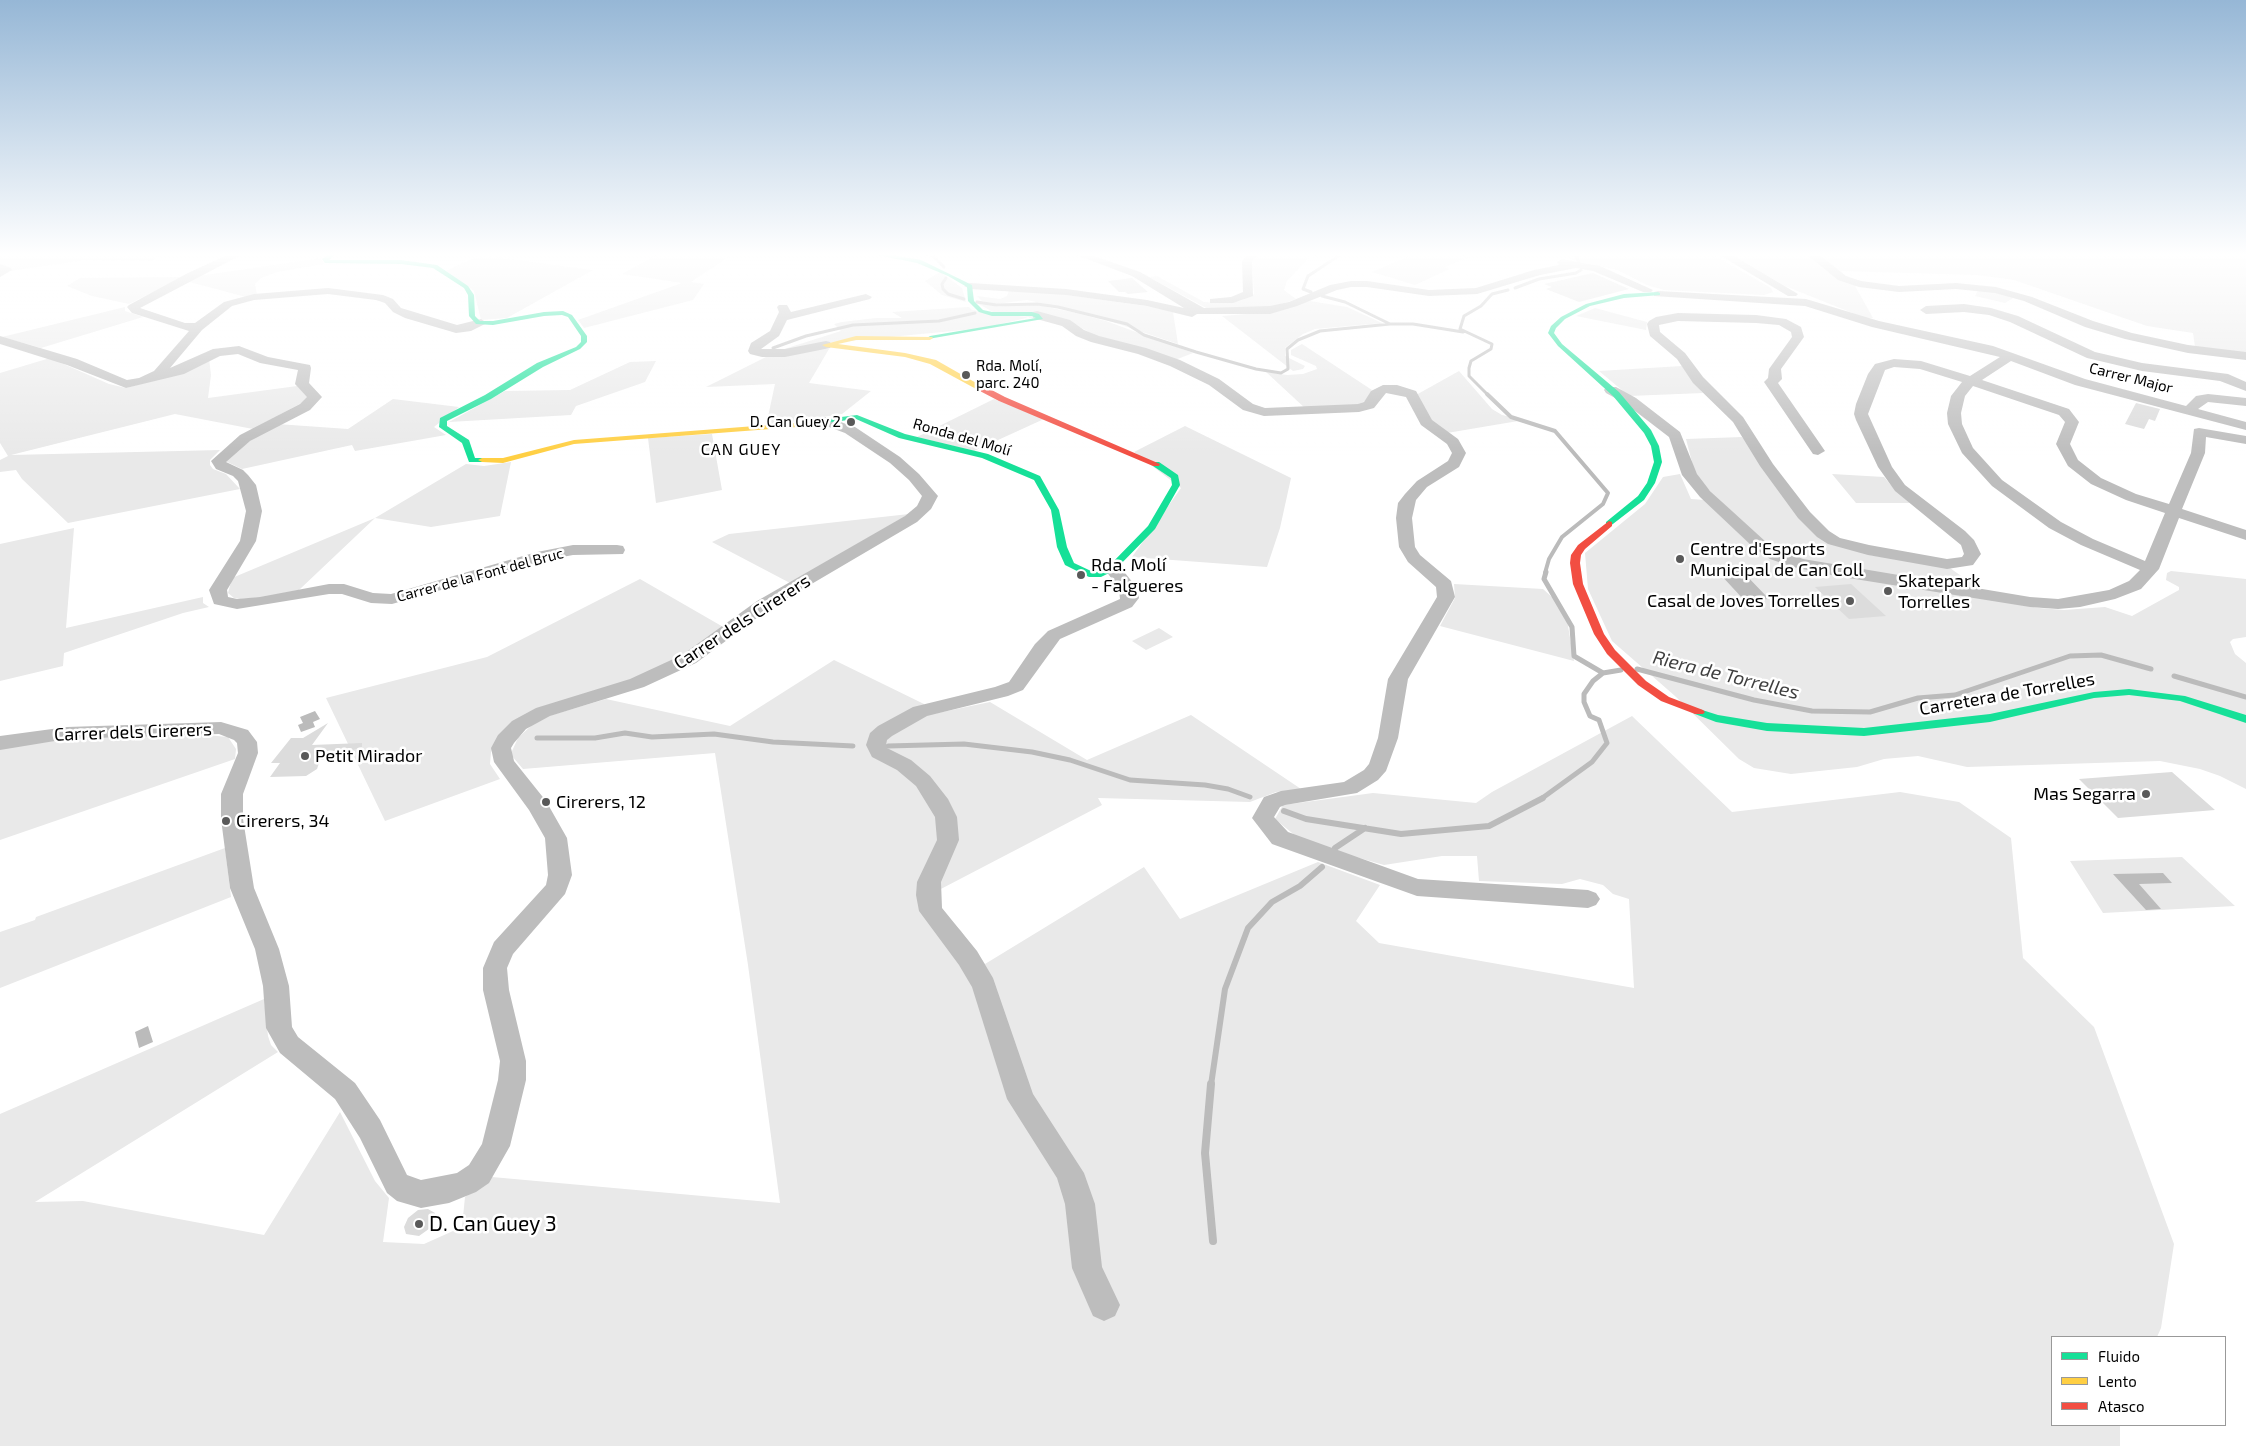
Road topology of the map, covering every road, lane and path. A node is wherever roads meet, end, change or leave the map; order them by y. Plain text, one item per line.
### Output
1 (165, 320) edge
2 (205, 320) edge
3 (428, 320) edge
4 (475, 320) edge
5 (507, 320) edge
6 (573, 320) edge
7 (780, 320) edge
8 (1037, 320) edge
9 (1057, 320) edge
10 (1561, 320) edge
11 (1659, 320) edge
12 (1767, 320) edge
13 (1865, 320) edge
14 (2013, 320) edge
15 (2082, 320) edge
16 (480, 323) junction
17 (1027, 324) junction
18 (198, 327) junction
19 (1075, 329) junction
20 (0, 340) edge
21 (826, 345) junction
22 (2179, 348) junction
23 (2010, 356) junction
24 (2246, 356) edge
25 (2112, 361) junction
26 (159, 374) junction
27 (1973, 380) junction
28 (2246, 387) edge
29 (1611, 390) junction
30 (2246, 402) edge
31 (2189, 410) junction
32 (826, 421) junction
33 (2246, 426) edge
34 (2246, 440) edge
35 (1818, 451) dead end
36 (2173, 512) junction
37 (2246, 535) edge
38 (617, 550) dead end
39 (1112, 568) junction
40 (2151, 569) junction
41 (2246, 719) edge
42 (0, 742) edge
43 (1588, 899) dead end
44 (1104, 1305) dead end

1 - 18 street
2 - 18 street
3 - 16 street
4 - 16 street
5 - 16 street, Ronda del Molí
6 - 32 street, Ronda del Molí
7 - 21 street
8 - 17 street
9 - 19 street
10 - 29 street, Carretera de Torrelles
11 - 27 street
12 - 35 street
13 - 23 street, Carrer Major
14 - 25 street
15 - 22 street
17 - 19 street
17 - 21 street
18 - 26 street
19 - 43 street
20 - 26 street
21 - 39 street
22 - 24 street
22 - 25 street
23 - 27 street
23 - 31 street, Carrer Major
25 - 28 street
26 - 38 street, Carrer de la Font del Bruc
27 - 36 street
27 - 40 street
29 - 40 street
29 - 41 street, Carretera de Torrelles
30 - 31 street
31 - 33 street, Carrer Major
32 - 39 street, Ronda del Molí
32 - 42 street, Carrer dels Cirerers
34 - 36 street
36 - 37 street
36 - 40 street
39 - 44 street

